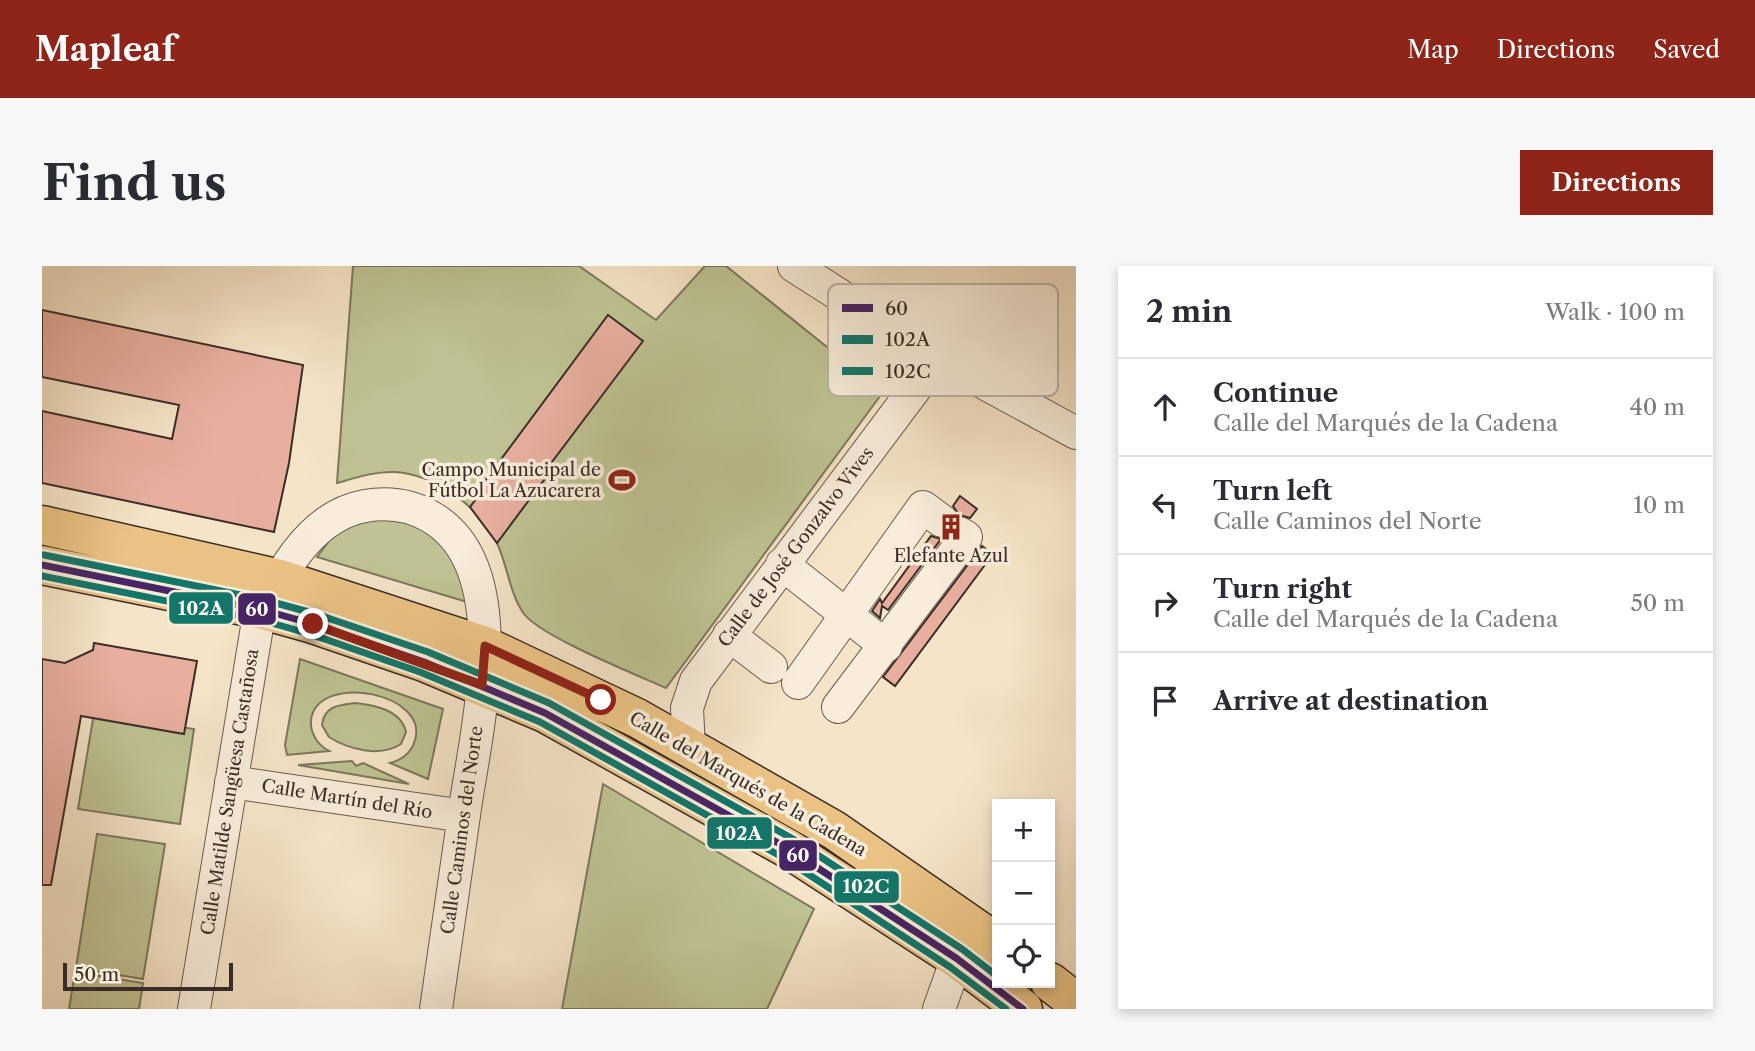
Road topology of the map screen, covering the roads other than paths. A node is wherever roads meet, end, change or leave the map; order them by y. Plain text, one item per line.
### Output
1 (794, 266) edge
2 (828, 288) edge
3 (909, 396) edge
4 (1008, 396) edge
5 (1076, 433) edge
6 (42, 525) edge
7 (782, 564) junction
8 (42, 565) edge
9 (864, 588) junction
10 (272, 594) junction
11 (844, 614) junction
12 (906, 619) junction
13 (729, 635) junction
14 (485, 646) junction
15 (886, 646) junction
16 (482, 685) junction
17 (838, 707) dead end
18 (689, 749) junction
19 (231, 782) junction
20 (464, 816) junction
21 (992, 940) edge
22 (953, 970) dead end
23 (1055, 986) edge
24 (1076, 1002) edge
25 (194, 1009) edge
26 (436, 1009) edge
27 (939, 1009) edge
28 (1023, 1009) edge

1 - 2 street
3 - 7 street, Calle de José Gonzalvo Vives
4 - 5 street
6 - 10 main road, Calle del Marqués de la Cadena
7 - 11 street
7 - 13 street, Calle de José Gonzalvo Vives
8 - 10 main road, Calle del Marqués de la Cadena
9 - 11 street
9 - 12 street
9 - 12 street
10 - 14 main road, Calle del Marqués de la Cadena
10 - 14 street, Calle Caminos del Norte
10 - 16 main road, Calle del Marqués de la Cadena
10 - 19 street, Calle Matilde Sangüesa Castañosa
11 - 13 street
11 - 15 street
12 - 15 street
13 - 18 street, Calle de José Gonzalvo Vives
14 - 16 street, Calle Caminos del Norte
14 - 18 main road, Calle del Marqués de la Cadena
15 - 17 street
16 - 20 street, Calle Caminos del Norte
16 - 28 main road, Calle del Marqués de la Cadena
18 - 21 main road, Calle del Marqués de la Cadena
19 - 20 street, Calle Martín del Río
19 - 25 street, Calle Matilde Sangüesa Castañosa
20 - 26 street, Calle Caminos del Norte
22 - 27 street
23 - 24 main road

